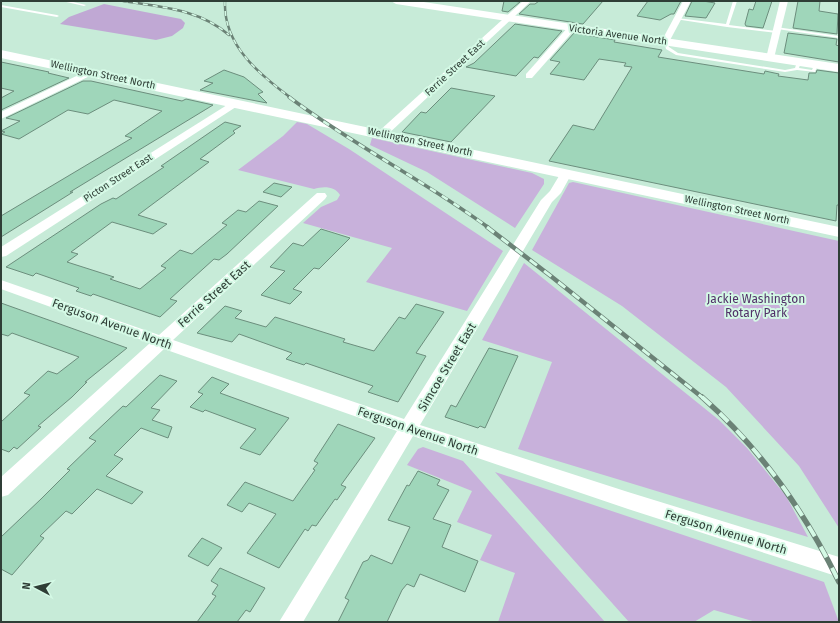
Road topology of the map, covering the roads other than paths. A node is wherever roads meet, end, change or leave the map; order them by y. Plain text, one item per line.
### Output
1 (64, 1) edge
2 (396, 1) edge
3 (527, 1) edge
4 (687, 1) edge
5 (735, 1) edge
6 (784, 1) edge
7 (84, 5) dead end
8 (1, 6) edge
9 (57, 16) dead end
10 (509, 18) junction
11 (677, 19) junction
12 (727, 26) junction
13 (572, 28) junction
14 (777, 30) junction
15 (839, 37) edge
16 (665, 42) junction
17 (1, 54) edge
18 (770, 58) junction
19 (798, 66) junction
20 (839, 68) edge
21 (91, 72) junction
22 (529, 76) dead end
23 (235, 103) junction
24 (1, 116) edge
25 (382, 134) junction
26 (566, 174) junction
27 (321, 196) dead end
28 (839, 232) edge
29 (1, 253) edge
30 (1, 284) edge
31 (161, 342) junction
32 (410, 428) junction
33 (1, 489) edge
34 (839, 567) edge
35 (290, 622) edge

1 - 7 lane
2 - 10 main road, Victoria Avenue North
3 - 10 street, Ferrie Street East
4 - 11 street
5 - 12 lane
6 - 14 street
8 - 9 lane
10 - 13 main road, Victoria Avenue North
10 - 25 street, Ferrie Street East
11 - 12 lane
11 - 16 street
12 - 14 lane
13 - 16 main road, Victoria Avenue North
13 - 22 street
14 - 15 lane
14 - 18 street
16 - 18 main road, Victoria Avenue North
16 - 19 lane
17 - 21 main road, Wellington Street North
18 - 19 main road, Victoria Avenue North
19 - 20 main road, Victoria Avenue North
21 - 23 main road, Wellington Street North
21 - 24 street
23 - 25 main road, Wellington Street North
23 - 29 street, Picton Street East
25 - 26 main road, Wellington Street North
26 - 28 main road, Wellington Street North
26 - 32 street, Simcoe Street East
27 - 31 street, Ferrie Street East
30 - 31 street, Ferguson Avenue North
31 - 32 street, Ferguson Avenue North
31 - 33 street, Ferrie Street East
32 - 34 street, Ferguson Avenue North
32 - 35 street, Simcoe Street East

